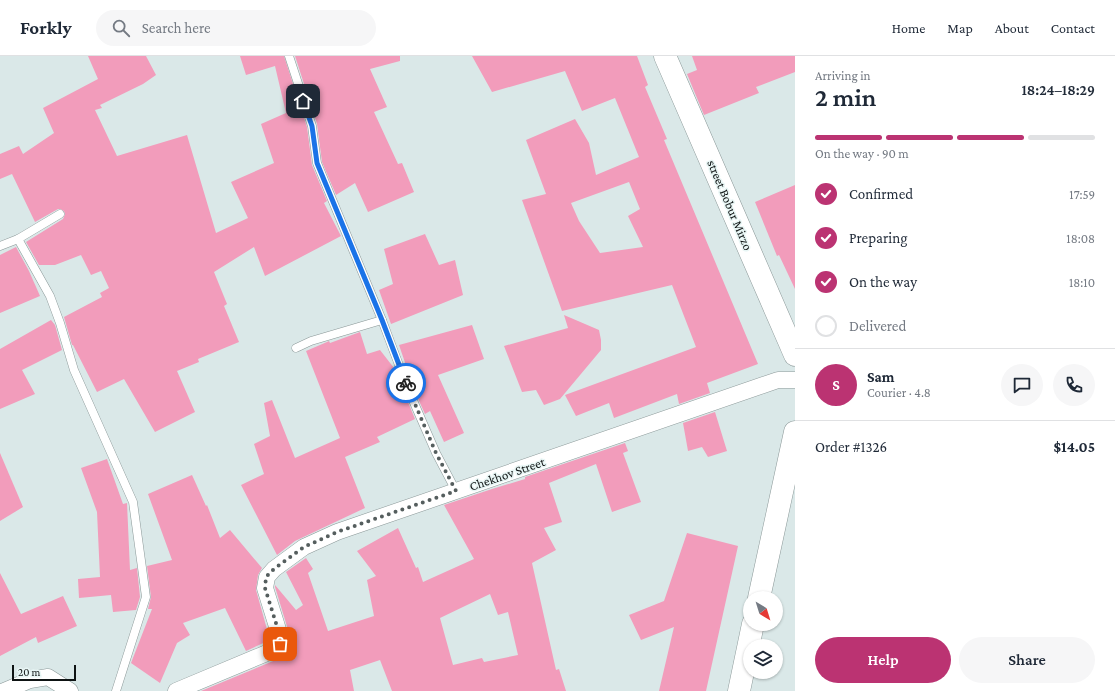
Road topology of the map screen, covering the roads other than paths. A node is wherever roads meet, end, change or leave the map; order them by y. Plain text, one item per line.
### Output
1 (289, 56) edge
2 (665, 56) edge
3 (60, 214) dead end
4 (18, 239) junction
5 (0, 246) edge
6 (382, 320) junction
7 (296, 348) dead end
8 (795, 355) edge
9 (795, 380) edge
10 (795, 432) edge
11 (456, 491) junction
12 (761, 591) edge
13 (752, 631) edge
14 (4, 691) edge
15 (70, 691) edge
16 (116, 691) edge
17 (176, 691) edge
18 (739, 691) edge

1 - 6 lane
2 - 8 street, street Bobur Mirzo
3 - 4 lane
4 - 5 lane
4 - 16 lane
6 - 7 lane
6 - 11 lane
9 - 11 street, Chekhov Street
10 - 12 street
11 - 17 street, Chekhov Street
13 - 18 street
14 - 15 street

